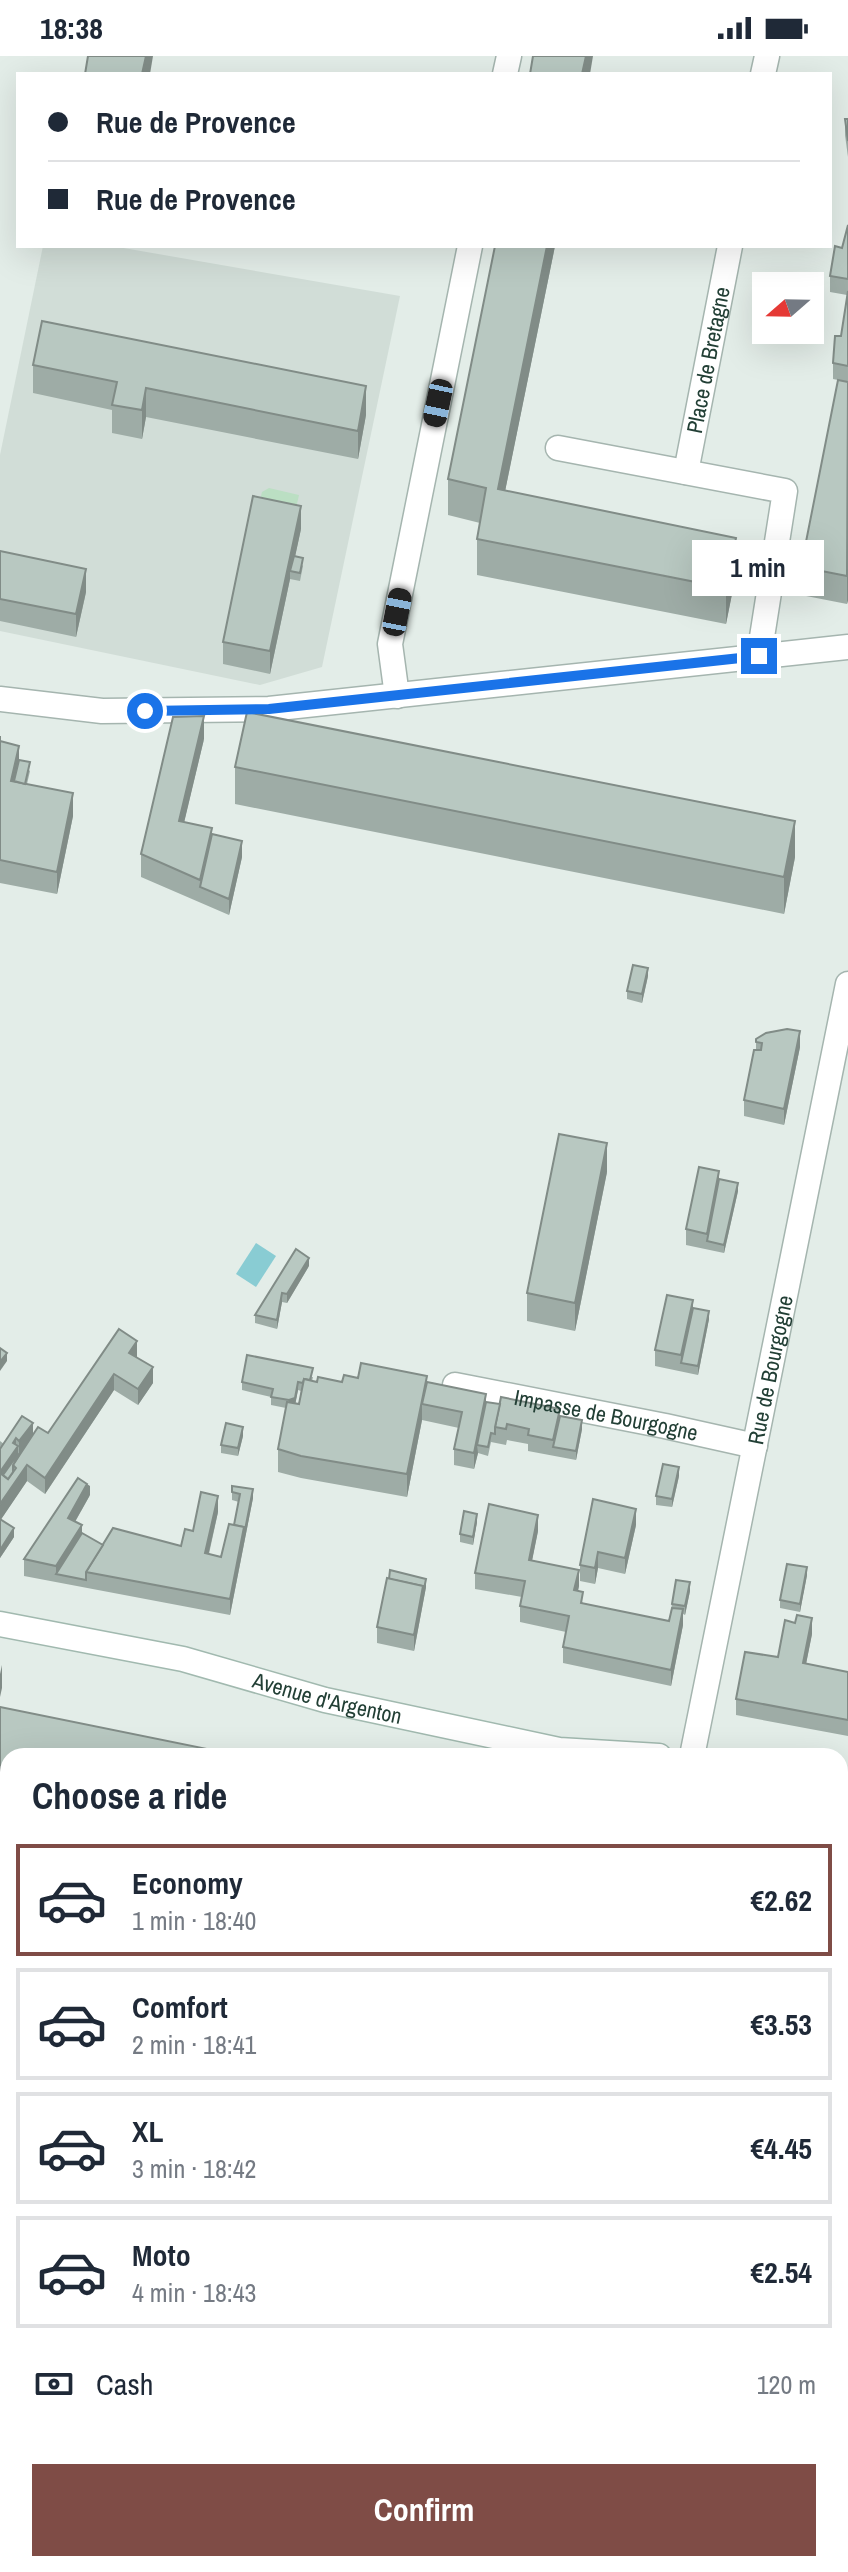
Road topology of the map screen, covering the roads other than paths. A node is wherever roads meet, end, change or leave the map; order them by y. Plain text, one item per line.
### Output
1 (470, 248) edge
2 (730, 248) edge
3 (558, 448) dead end
4 (686, 472) junction
5 (848, 647) edge
6 (759, 656) junction
7 (397, 696) junction
8 (0, 699) edge
9 (847, 996) edge
10 (455, 1385) edge
11 (755, 1446) junction
12 (0, 1624) edge
13 (550, 1748) edge
14 (694, 1748) edge

1 - 7 street
2 - 4 street, Place de Bretagne
3 - 4 street
4 - 6 street
5 - 6 street
6 - 7 street
7 - 8 street
9 - 11 street, Rue de Bourgogne
10 - 11 street, Impasse de Bourgogne
11 - 14 street, Rue de Bourgogne
12 - 13 street, Avenue d'Argenton

